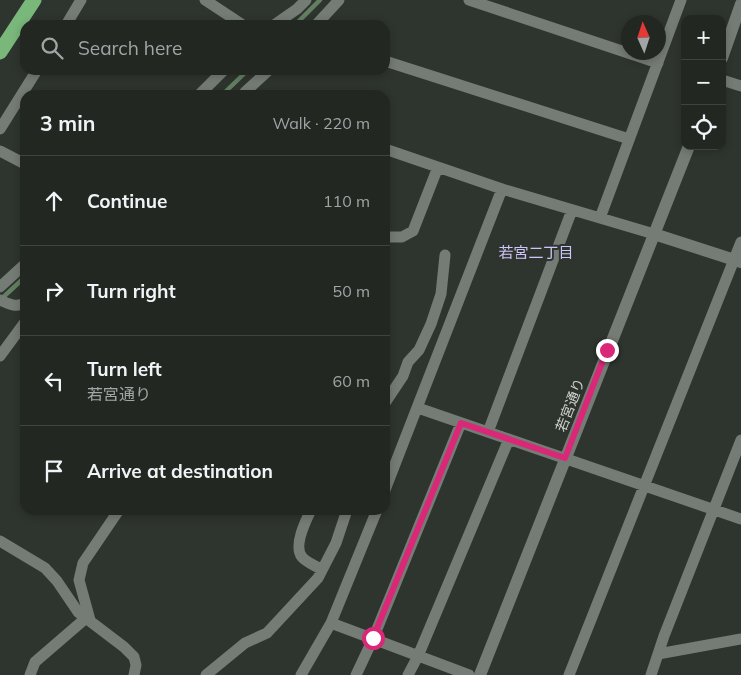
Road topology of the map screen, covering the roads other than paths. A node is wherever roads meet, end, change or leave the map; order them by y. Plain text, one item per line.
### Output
1 (34, 0) edge
2 (81, 0) edge
3 (204, 0) edge
4 (306, 0) edge
5 (339, 0) edge
6 (469, 0) edge
7 (681, 0) edge
8 (741, 4) edge
9 (21, 20) edge
10 (69, 20) edge
11 (234, 20) edge
12 (281, 20) edge
13 (321, 20) edge
14 (20, 21) edge
15 (726, 47) edge
16 (0, 52) edge
17 (390, 63) edge
18 (658, 63) junction
19 (34, 75) edge
20 (219, 75) edge
21 (263, 75) edge
22 (726, 81) edge
23 (741, 86) edge
24 (24, 90) edge
25 (204, 90) edge
26 (247, 90) edge
27 (20, 97) edge
28 (0, 129) edge
29 (629, 139) junction
30 (687, 150) edge
31 (0, 151) edge
32 (390, 151) edge
33 (20, 161) edge
34 (438, 167) junction
35 (502, 189) junction
36 (572, 210) junction
37 (600, 218) junction
38 (654, 234) junction
39 (390, 237) edge
40 (741, 242) edge
41 (445, 255) dead end
42 (738, 261) edge
43 (20, 269) edge
44 (0, 287) edge
45 (0, 300) edge
46 (20, 306) edge
47 (20, 329) edge
48 (0, 356) edge
49 (390, 396) edge
50 (418, 408) junction
51 (461, 423) junction
52 (488, 432) junction
53 (509, 439) junction
54 (741, 442) edge
55 (565, 458) junction
56 (390, 478) edge
57 (644, 486) junction
58 (714, 510) junction
59 (116, 515) edge
60 (309, 515) edge
61 (345, 515) edge
62 (375, 515) edge
63 (741, 519) edge
64 (0, 541) edge
65 (322, 570) junction
66 (88, 619) junction
67 (331, 623) junction
68 (373, 638) junction
69 (741, 639) edge
70 (658, 654) junction
71 (418, 656) junction
72 (30, 675) edge
73 (134, 675) edge
74 (206, 675) edge
75 (301, 675) edge
76 (356, 675) edge
77 (408, 675) edge
78 (469, 675) edge
79 (480, 675) edge
80 (569, 675) edge
81 (651, 675) edge

1 - 9 highway
2 - 10 street
3 - 11 street
4 - 12 street
5 - 13 street
6 - 18 street
7 - 18 street
8 - 15 street
14 - 16 highway
17 - 29 street
18 - 29 street
19 - 24 street
20 - 25 street
21 - 26 street
22 - 23 street
27 - 28 street
29 - 37 street
30 - 38 street, 若宮通り
31 - 33 street
32 - 34 street
34 - 35 street
34 - 39 street
35 - 36 street
35 - 50 street
36 - 37 street
36 - 52 street
37 - 38 street
38 - 42 street
38 - 55 street, 若宮通り
40 - 42 street
41 - 49 street
42 - 57 street
43 - 44 street
45 - 46 street
47 - 48 street
50 - 51 street
50 - 56 street
51 - 52 street
51 - 68 street
52 - 53 street
53 - 55 street
53 - 71 street
54 - 58 street
55 - 57 street
55 - 79 street, 若宮通り
57 - 58 street
57 - 80 street
58 - 63 street
58 - 70 street
59 - 66 street
60 - 65 street
61 - 65 street
62 - 67 street
64 - 66 street
65 - 74 street
66 - 72 street
66 - 73 street
67 - 68 street
67 - 75 street
68 - 71 street
68 - 76 street
69 - 70 street
70 - 81 street
71 - 77 street
71 - 78 street

